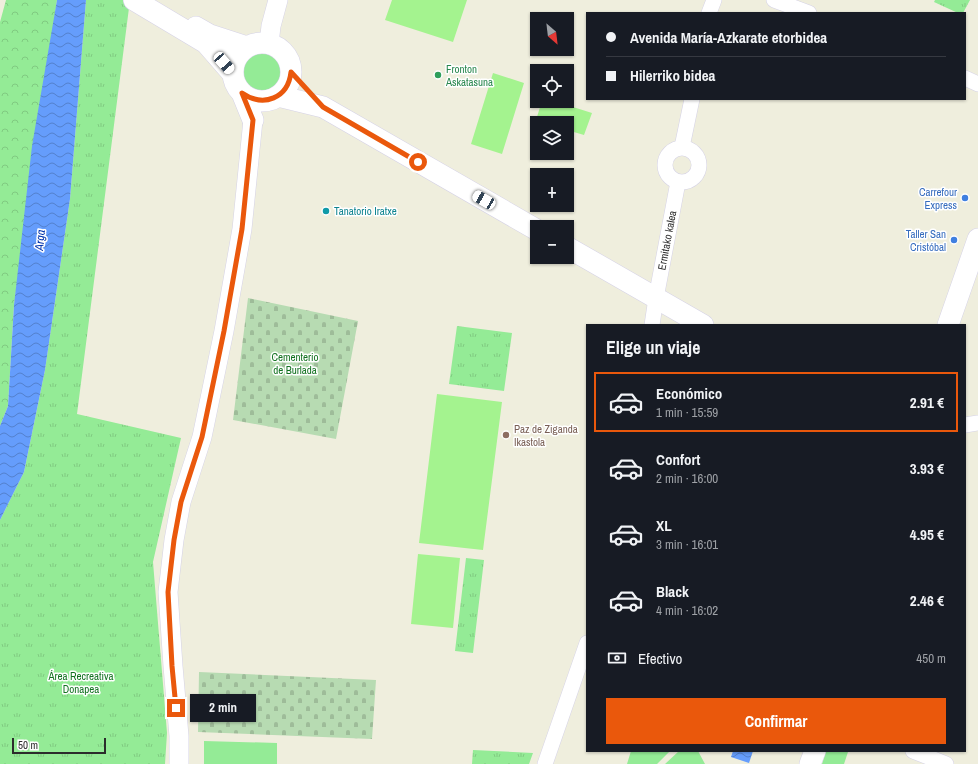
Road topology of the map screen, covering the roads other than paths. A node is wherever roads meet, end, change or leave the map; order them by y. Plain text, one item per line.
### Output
1 (278, 0) edge
2 (714, 0) edge
3 (774, 0) edge
4 (143, 2) edge
5 (709, 12) edge
6 (806, 12) edge
7 (269, 44) junction
8 (247, 47) junction
9 (291, 72) junction
10 (233, 74) junction
11 (966, 78) edge
12 (978, 84) edge
13 (242, 93) junction
14 (274, 98) junction
15 (692, 100) edge
16 (323, 107) junction
17 (253, 120) junction
18 (682, 147) junction
19 (678, 182) junction
20 (530, 226) edge
21 (978, 239) edge
22 (574, 251) edge
23 (971, 284) edge
24 (656, 298) junction
25 (652, 324) edge
26 (701, 324) edge
27 (949, 324) edge
28 (962, 324) edge
29 (978, 423) edge
30 (966, 425) edge
31 (586, 646) edge
32 (804, 752) edge
33 (815, 752) edge
34 (916, 752) edge
35 (179, 764) edge
36 (545, 764) edge
37 (799, 764) edge
38 (810, 764) edge
39 (946, 764) edge

1 - 7 street
2 - 5 street
3 - 6 street
4 - 8 main road
4 - 10 main road
7 - 8 main road
7 - 9 main road
8 - 10 main road
9 - 14 main road
9 - 16 main road
10 - 13 main road
11 - 12 street
13 - 14 main road
13 - 17 main road
14 - 16 main road
14 - 17 main road
15 - 18 street
16 - 20 main road
17 - 35 street
18 - 19 street
18 - 19 street
19 - 24 street, Ermitako kalea
21 - 23 main road
22 - 24 main road
23 - 27 main road
23 - 28 main road
24 - 25 street, Ermitako kalea
24 - 26 main road
29 - 30 street
31 - 36 street
32 - 37 main road
33 - 38 main road
34 - 39 street

